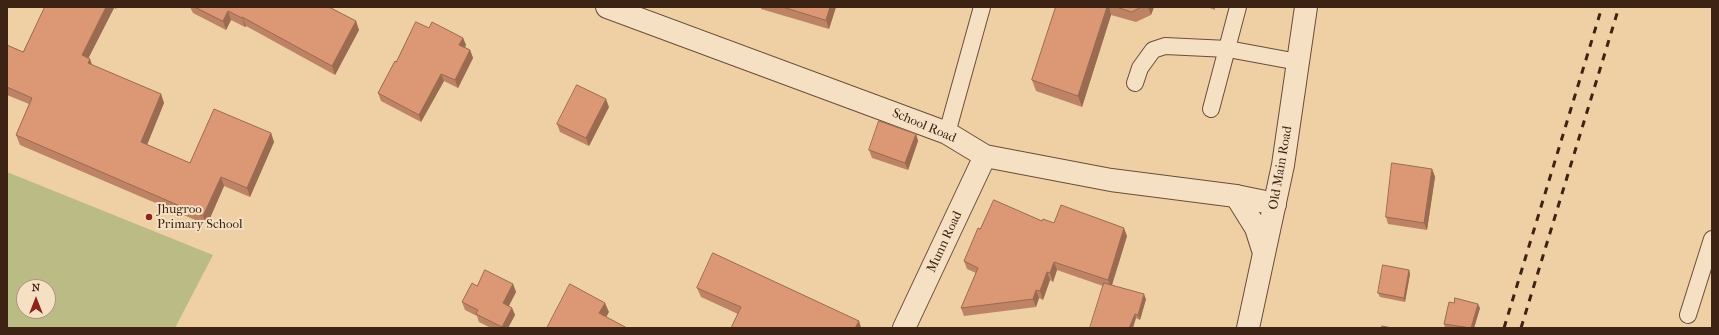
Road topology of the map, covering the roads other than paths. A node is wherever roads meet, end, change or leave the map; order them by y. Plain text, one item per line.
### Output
1 (607, 7) edge
2 (982, 7) edge
3 (1238, 7) edge
4 (1306, 7) edge
5 (1228, 49) junction
6 (1298, 62) junction
7 (1135, 84) dead end
8 (1211, 109) dead end
9 (947, 133) junction
10 (985, 156) junction
11 (1236, 196) junction
12 (1275, 204) junction
13 (1712, 239) edge
14 (1264, 253) junction
15 (1688, 315) dead end
16 (904, 328) edge
17 (1248, 328) edge

1 - 9 street, School Road
2 - 9 lane
3 - 5 lane
4 - 6 street, Old Main Road
5 - 6 lane
5 - 7 lane
5 - 8 lane
6 - 12 street, Old Main Road
9 - 10 street, School Road
10 - 11 street, School Road
10 - 16 street, Munn Road
11 - 12 street, School Road
11 - 14 street
12 - 14 street, Old Main Road
13 - 15 lane
14 - 17 street, Old Main Road

